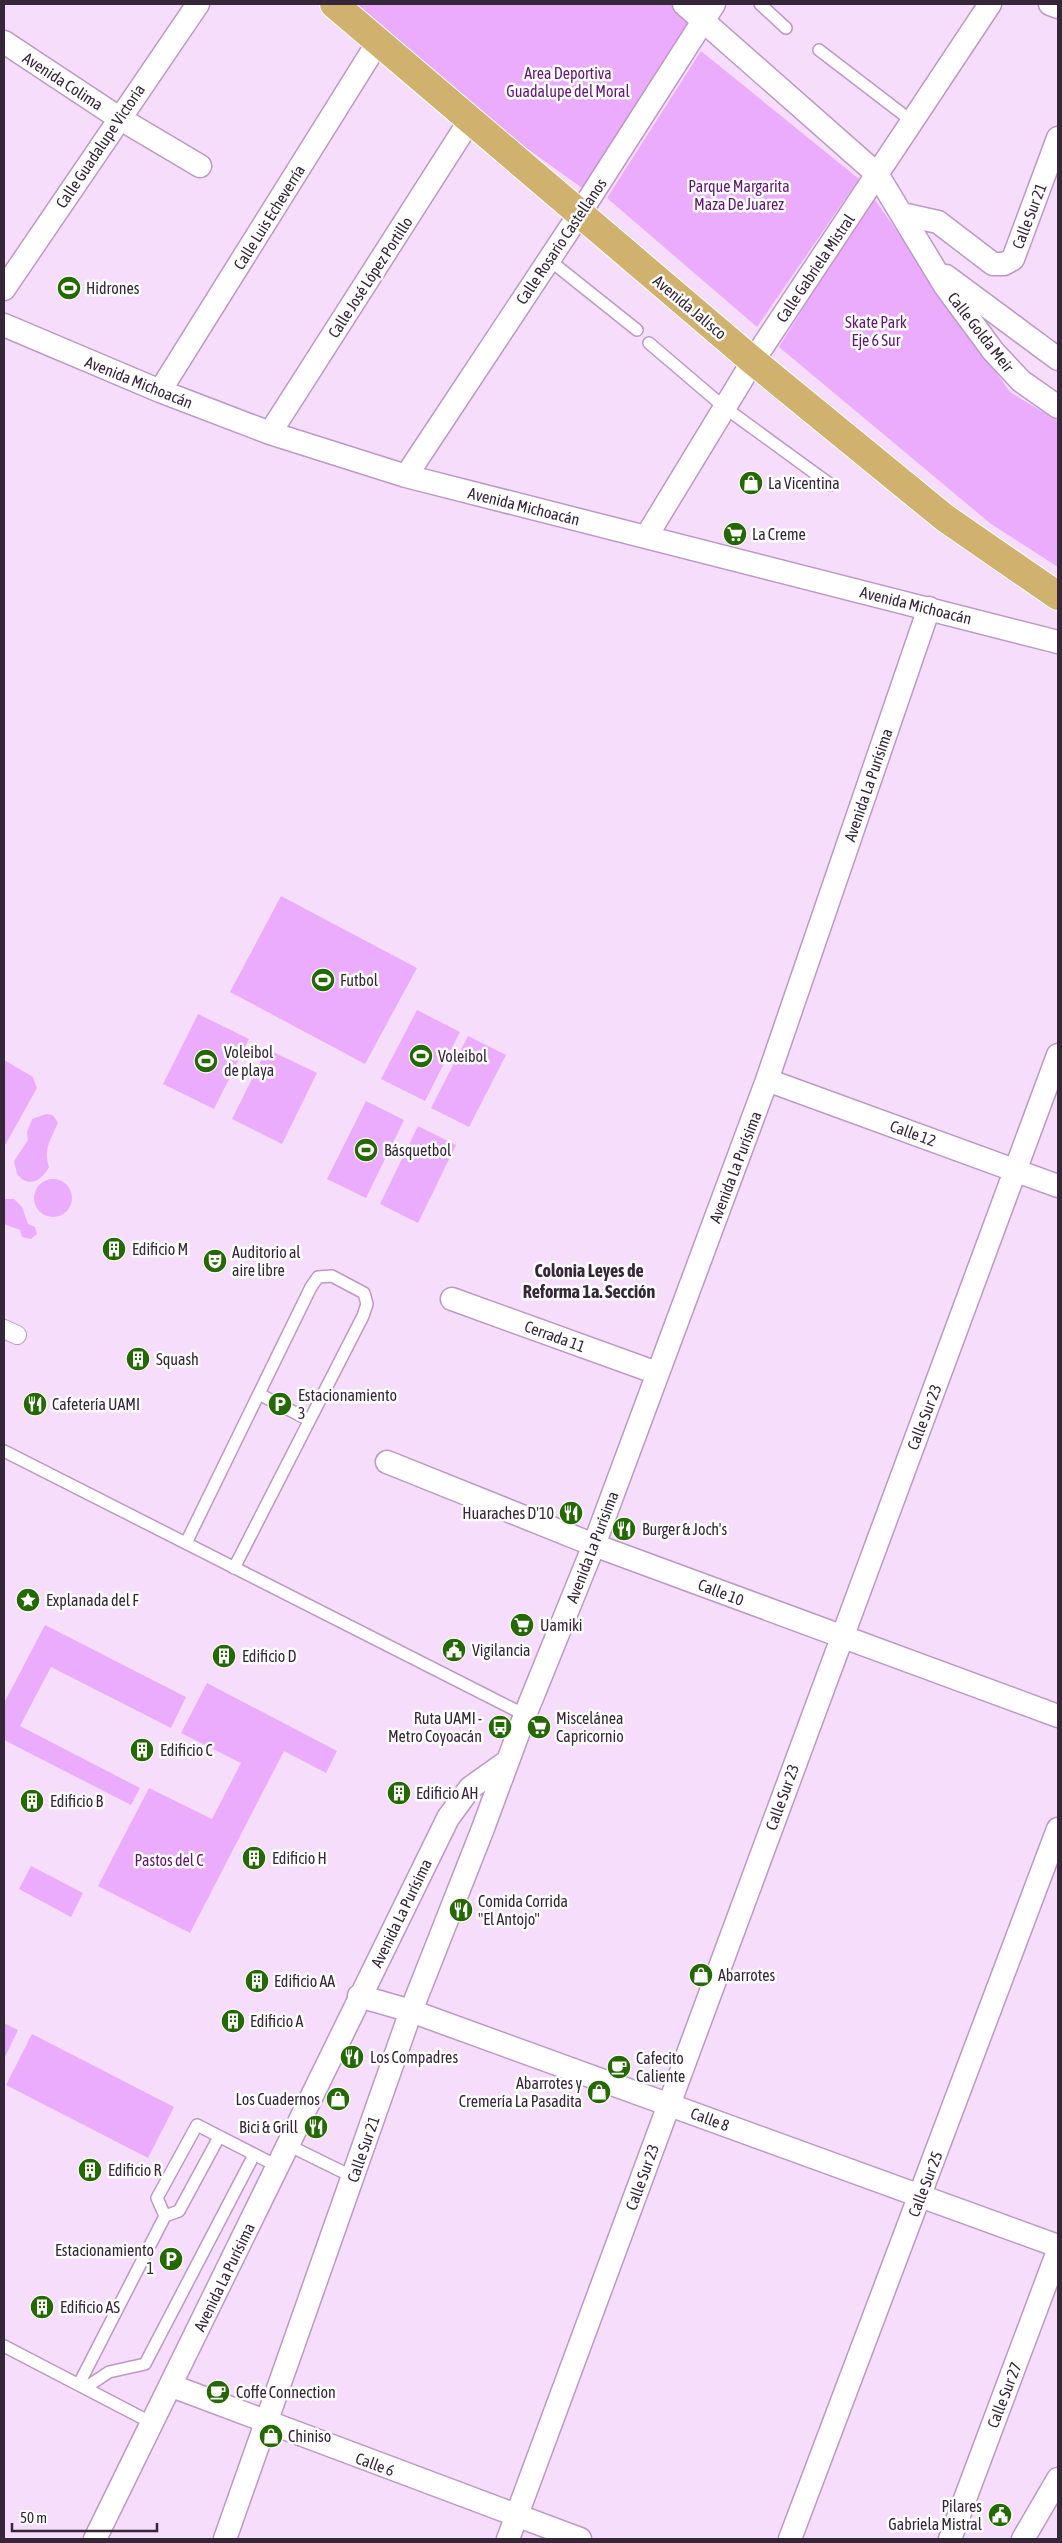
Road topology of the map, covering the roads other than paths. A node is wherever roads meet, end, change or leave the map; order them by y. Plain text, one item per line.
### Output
1 (198, 4) edge
2 (334, 4) edge
3 (684, 4) edge
4 (760, 4) edge
5 (990, 4) edge
6 (1050, 4) edge
7 (1058, 7) edge
8 (709, 12) edge
9 (786, 28) dead end
10 (4, 42) edge
11 (378, 42) junction
12 (819, 50) dead end
13 (119, 118) junction
14 (470, 120) junction
15 (913, 122) junction
16 (1058, 138) edge
17 (200, 166) dead end
18 (877, 174) junction
19 (580, 214) junction
20 (902, 214) junction
21 (548, 259) junction
22 (935, 268) junction
23 (4, 289) edge
24 (4, 325) edge
25 (637, 330) dead end
26 (649, 343) dead end
27 (1058, 359) edge
28 (753, 361) junction
29 (160, 391) junction
30 (724, 407) junction
31 (1058, 407) edge
32 (270, 433) junction
33 (406, 476) junction
34 (831, 485) dead end
35 (646, 537) junction
36 (1058, 596) edge
37 (929, 608) junction
38 (1058, 642) edge
39 (1058, 1055) edge
40 (767, 1080) junction
41 (1017, 1170) junction
42 (1058, 1186) edge
43 (452, 1299) dead end
44 (657, 1373) junction
45 (259, 1394) junction
46 (309, 1420) junction
47 (4, 1451) edge
48 (387, 1462) dead end
49 (186, 1542) junction
50 (594, 1544) junction
51 (234, 1568) junction
52 (841, 1637) junction
53 (525, 1714) junction
54 (1058, 1716) edge
55 (508, 1761) junction
56 (1058, 1828) edge
57 (359, 1996) junction
58 (410, 2011) junction
59 (669, 2104) junction
60 (219, 2137) junction
61 (288, 2145) junction
62 (254, 2156) junction
63 (277, 2166) junction
64 (353, 2177) junction
65 (921, 2195) junction
66 (165, 2216) junction
67 (1058, 2246) edge
68 (1058, 2251) edge
69 (4, 2346) edge
70 (82, 2386) junction
71 (172, 2386) junction
72 (265, 2422) junction
73 (152, 2423) junction
74 (1058, 2478) edge
75 (517, 2516) junction
76 (94, 2539) edge
77 (225, 2539) edge
78 (508, 2539) edge
79 (580, 2539) edge
80 (790, 2539) edge
81 (950, 2539) edge
82 (1023, 2539) edge

1 - 13 street, Calle Guadalupe Victoria
2 - 11 main road, Avenida Jalisco
3 - 8 street
4 - 9 lane
5 - 15 street, Calle Gabriela Mistral
6 - 7 street
8 - 18 street
8 - 19 street, Calle Rosario Castellanos
10 - 13 street, Avenida Colima
11 - 14 main road, Avenida Jalisco
11 - 29 street, Calle Luis Echeverría
12 - 15 lane
13 - 17 street, Avenida Colima
13 - 23 street, Calle Guadalupe Victoria
14 - 19 main road, Avenida Jalisco
14 - 32 street, Calle José López Portillo
15 - 18 street, Calle Gabriela Mistral
16 - 20 street, Calle Sur 21
18 - 20 street, Calle Golda Meir
18 - 28 street, Calle Gabriela Mistral
19 - 21 street, Calle Rosario Castellanos
19 - 28 main road, Avenida Jalisco
20 - 22 street, Calle Golda Meir
21 - 25 lane
21 - 33 street, Calle Rosario Castellanos
22 - 27 street, Calle Golda Meir
22 - 31 street, Calle Golda Meir
24 - 29 street, Avenida Michoacán
26 - 30 lane
28 - 30 street, Calle Gabriela Mistral
28 - 36 main road, Avenida Jalisco
29 - 32 street, Avenida Michoacán
30 - 34 lane
30 - 35 street, Calle Gabriela Mistral
32 - 33 street, Avenida Michoacán
33 - 35 street, Avenida Michoacán
35 - 37 street, Avenida Michoacán
37 - 38 street, Avenida Michoacán
37 - 40 street, Avenida La Purísima
39 - 41 street, Calle Sur 23
40 - 41 street, Calle 12
40 - 44 street, Avenida La Purísima
41 - 42 street, Calle 12
41 - 52 street, Calle Sur 23
43 - 44 street, Cerrada 11
44 - 50 street, Avenida La Purísima
45 - 46 lane
45 - 46 lane
45 - 49 lane
46 - 51 lane
47 - 49 lane
48 - 50 street, Calle 10
49 - 51 lane
50 - 52 street, Calle 10
50 - 53 street, Avenida La Purísima
51 - 53 lane
52 - 54 street, Calle 10
52 - 59 street, Calle Sur 23
53 - 55 street, Avenida La Purísima
55 - 57 street, Avenida La Purísima
55 - 58 street, Calle Sur 21
56 - 65 street, Calle Sur 25
57 - 58 street, Calle 8
57 - 61 street, Avenida La Purísima
58 - 59 street, Calle 8
58 - 64 street, Calle Sur 21
59 - 65 street, Calle 8
59 - 75 street, Calle Sur 23
60 - 62 lane
60 - 66 lane
60 - 66 lane
61 - 63 street, Avenida La Purísima
61 - 64 lane
62 - 63 lane
62 - 70 lane
63 - 71 street, Avenida La Purísima
64 - 72 street, Calle Sur 21
65 - 67 street, Calle 8
65 - 80 street, Calle Sur 25
66 - 70 lane
68 - 81 street, Calle Sur 27
69 - 70 lane
70 - 73 lane
71 - 72 street, Calle 6
71 - 73 street, Avenida La Purísima
72 - 75 street, Calle 6
72 - 77 street, Calle Sur 21
73 - 76 street, Avenida La Purísima
74 - 82 street
75 - 78 street, Calle Sur 23
75 - 79 street, Calle 6

